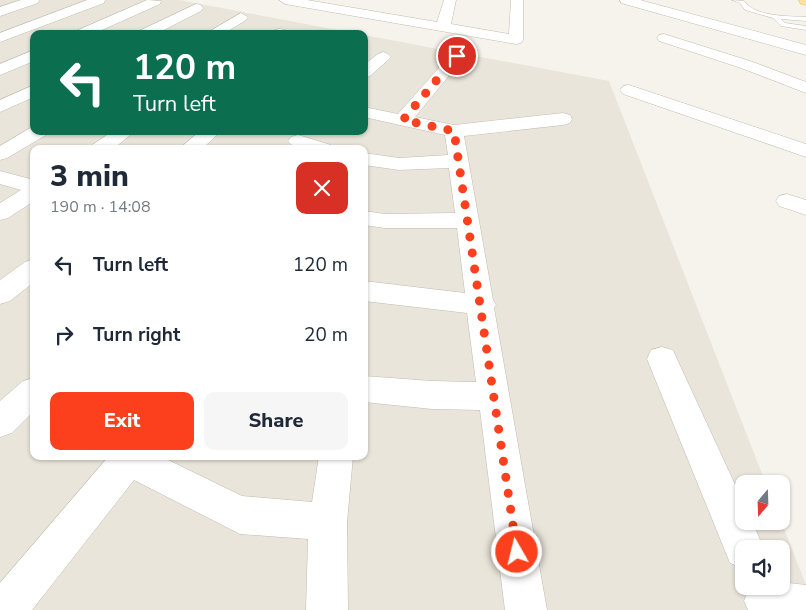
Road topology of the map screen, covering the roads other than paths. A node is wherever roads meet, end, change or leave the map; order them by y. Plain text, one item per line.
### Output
1 (34, 0) edge
2 (99, 0) edge
3 (285, 0) edge
4 (386, 0) edge
5 (450, 0) edge
6 (517, 0) edge
7 (626, 0) edge
8 (734, 0) edge
9 (155, 1) edge
10 (318, 3) edge
11 (196, 8) dead end
12 (0, 12) edge
13 (378, 16) junction
14 (241, 17) dead end
15 (775, 17) junction
16 (806, 19) edge
17 (444, 27) junction
18 (806, 28) edge
19 (90, 30) edge
20 (152, 30) edge
21 (219, 30) edge
22 (2, 36) edge
23 (664, 38) dead end
24 (30, 40) edge
25 (806, 50) edge
26 (457, 56) dead end
27 (30, 57) edge
28 (383, 57) dead end
29 (0, 70) edge
30 (368, 70) edge
31 (806, 88) edge
32 (628, 90) dead end
33 (30, 92) edge
34 (0, 107) edge
35 (368, 113) edge
36 (563, 119) dead end
37 (403, 120) junction
38 (454, 131) junction
39 (32, 135) edge
40 (120, 135) edge
41 (207, 135) edge
42 (299, 140) edge
43 (105, 145) edge
44 (194, 145) edge
45 (313, 145) edge
46 (806, 151) edge
47 (0, 154) edge
48 (368, 160) edge
49 (459, 161) junction
50 (0, 177) edge
51 (30, 186) edge
52 (30, 194) edge
53 (0, 213) edge
54 (368, 219) edge
55 (468, 220) junction
56 (30, 271) edge
57 (368, 291) edge
58 (0, 294) edge
59 (482, 306) junction
60 (662, 359) dead end
61 (368, 389) edge
62 (30, 395) edge
63 (495, 396) junction
64 (0, 422) edge
65 (128, 460) edge
66 (134, 460) edge
67 (336, 460) edge
68 (328, 522) junction
69 (740, 540) edge
70 (764, 599) edge
71 (806, 606) edge
72 (6, 608) edge
73 (327, 610) edge
74 (526, 610) edge

1 - 12 street
2 - 22 street
3 - 10 street
4 - 13 street
5 - 17 street
6 - 17 street
7 - 25 street
8 - 15 lane
9 - 19 street
10 - 13 street
11 - 20 street
13 - 17 street
14 - 21 street
15 - 16 lane
15 - 18 lane
22 - 24 street
23 - 31 street
26 - 37 street
27 - 29 street
28 - 30 street
32 - 46 street
33 - 34 street
35 - 37 street
36 - 38 street
37 - 38 street
38 - 49 street
39 - 47 street
40 - 43 street
41 - 44 street
42 - 45 street
48 - 49 street
49 - 55 street
50 - 51 street
52 - 53 street
54 - 55 street
55 - 59 street
56 - 58 street
57 - 59 street
59 - 63 street
60 - 69 street
61 - 63 street
62 - 64 street
63 - 74 street
65 - 72 street
66 - 68 street
67 - 68 street
68 - 73 street
70 - 71 street

